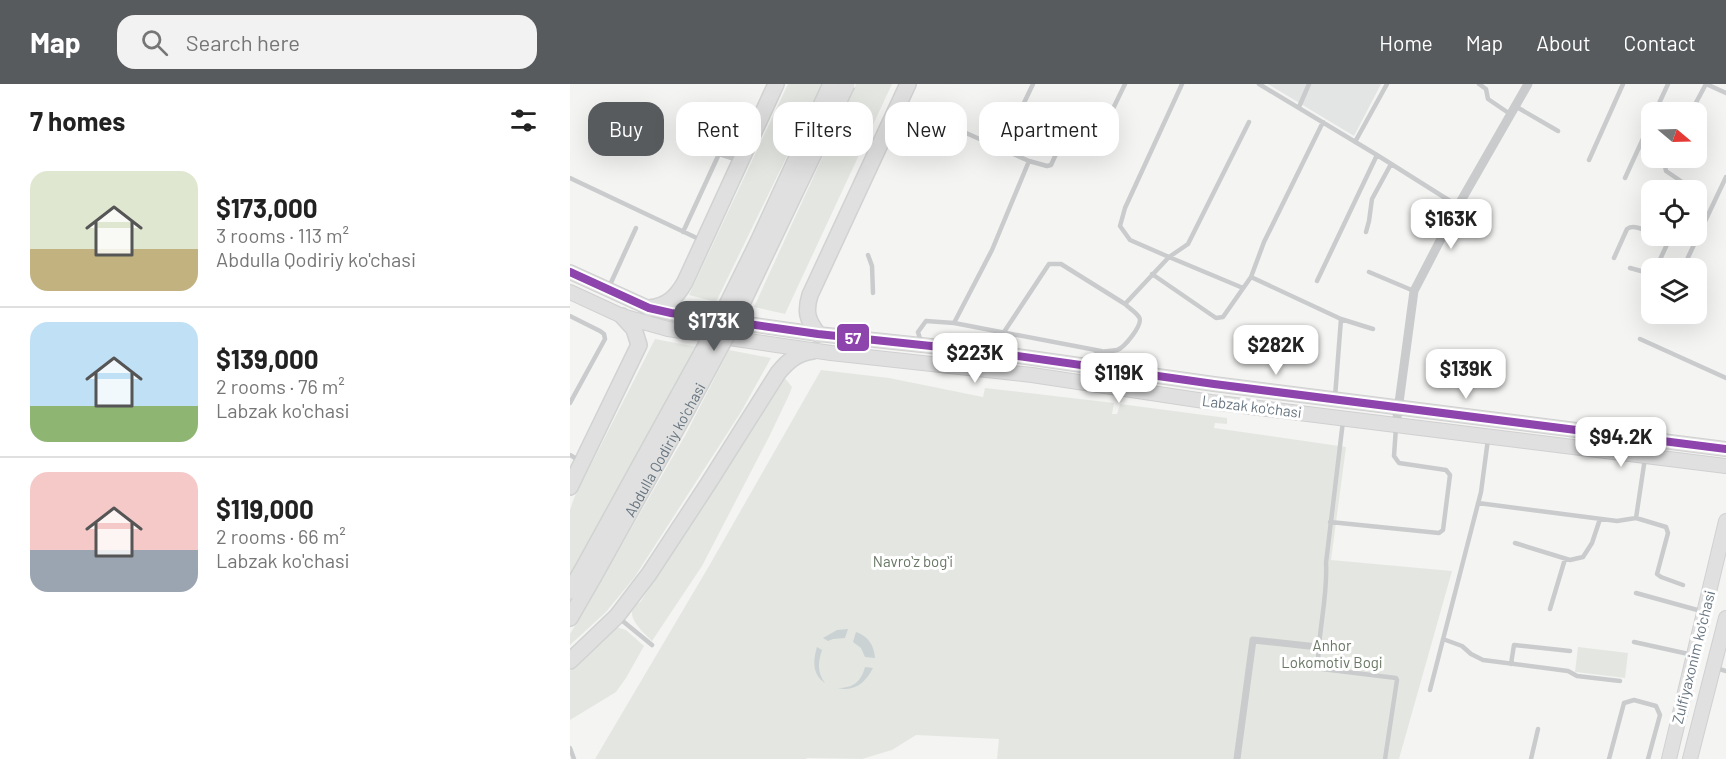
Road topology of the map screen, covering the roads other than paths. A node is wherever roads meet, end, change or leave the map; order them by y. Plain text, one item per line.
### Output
1 (776, 84) edge
2 (831, 84) edge
3 (847, 84) edge
4 (908, 84) edge
5 (1032, 84) edge
6 (1125, 84) edge
7 (1182, 84) edge
8 (1259, 84) edge
9 (1309, 84) edge
10 (1387, 84) edge
11 (1479, 84) edge
12 (1528, 84) edge
13 (1623, 84) edge
14 (1668, 84) edge
15 (1706, 84) edge
16 (1726, 93) edge
17 (899, 102) edge
18 (1024, 102) edge
19 (1660, 102) edge
20 (1696, 102) edge
21 (1299, 107) junction
22 (1513, 110) junction
23 (1249, 122) dead end
24 (1323, 122) junction
25 (1558, 131) dead end
26 (885, 133) edge
27 (1355, 142) junction
28 (1641, 143) edge
29 (1377, 155) junction
30 (1018, 156) edge
31 (1588, 160) dead end
32 (741, 161) junction
33 (1029, 161) junction
34 (1391, 164) junction
35 (1665, 168) edge
36 (1726, 177) edge
37 (570, 178) edge
38 (1625, 178) dead end
39 (1680, 180) edge
40 (1458, 206) junction
41 (636, 228) dead end
42 (1641, 228) edge
43 (683, 232) junction
44 (1366, 232) dead end
45 (704, 241) junction
46 (868, 255) dead end
47 (1169, 257) junction
48 (1614, 258) dead end
49 (1688, 258) edge
50 (1630, 268) dead end
51 (1641, 271) edge
52 (570, 272) edge
53 (1369, 272) dead end
54 (1152, 274) junction
55 (1251, 277) junction
56 (1317, 281) dead end
57 (1242, 288) junction
58 (608, 290) junction
59 (1414, 291) junction
60 (570, 292) edge
61 (873, 293) dead end
62 (1125, 304) junction
63 (649, 308) junction
64 (570, 316) edge
65 (622, 316) junction
66 (1341, 319) junction
67 (954, 323) junction
68 (1373, 329) dead end
69 (1004, 332) junction
70 (818, 333) junction
71 (1640, 339) dead end
72 (922, 345) junction
73 (813, 351) junction
74 (1101, 351) junction
75 (997, 353) junction
76 (1035, 359) junction
77 (1092, 365) junction
78 (1032, 375) junction
79 (1726, 378) edge
80 (1214, 384) junction
81 (1335, 399) junction
82 (1211, 402) junction
83 (570, 403) edge
84 (1398, 407) junction
85 (1344, 418) junction
86 (1396, 424) junction
87 (1489, 436) junction
88 (1726, 436) edge
89 (1707, 447) junction
90 (1726, 449) edge
91 (1645, 456) junction
92 (576, 458) edge
93 (1726, 466) edge
94 (570, 487) edge
95 (1478, 503) junction
96 (1636, 518) junction
97 (1600, 519) junction
98 (1726, 521) edge
99 (1330, 522) junction
100 (1515, 543) dead end
101 (1565, 559) junction
102 (587, 575) junction
103 (1683, 585) dead end
104 (570, 591) edge
105 (1636, 593) dead end
106 (1551, 609) dead end
107 (1704, 612) junction
108 (617, 616) junction
109 (570, 618) edge
110 (1726, 618) edge
111 (1724, 638) edge
112 (1443, 639) junction
113 (1634, 642) dead end
114 (652, 645) dead end
115 (1318, 647) junction
116 (1570, 651) dead end
117 (1694, 656) junction
118 (570, 661) edge
119 (1511, 664) junction
120 (1720, 669) edge
121 (1620, 681) dead end
122 (1430, 690) dead end
123 (1538, 729) dead end
124 (570, 748) edge
125 (574, 759) edge
126 (1237, 759) edge
127 (1385, 759) edge
128 (1531, 759) edge
129 (1610, 759) edge
130 (1648, 759) edge
131 (1669, 759) edge
132 (1690, 759) edge

1 - 32 main road
2 - 102 main road, Abdulla Qodiriy ko'chasi, bridge
3 - 102 main road, Abdulla Qodiriy ko'chasi, bridge
4 - 17 main road
5 - 18 lane
6 - 33 lane
7 - 47 lane
8 - 21 lane
9 - 21 lane
10 - 27 lane
11 - 22 lane
12 - 22 street
13 - 31 lane
14 - 19 lane
15 - 16 lane
15 - 20 lane
21 - 24 lane
22 - 25 lane
22 - 40 street
23 - 47 lane
24 - 27 lane
24 - 55 lane
26 - 70 main road
27 - 29 lane
28 - 38 lane
29 - 34 lane
29 - 56 lane
30 - 33 lane
32 - 43 lane
32 - 45 main road
33 - 67 lane
34 - 40 lane
34 - 44 lane
35 - 39 lane
36 - 49 lane
37 - 43 lane
40 - 59 street
41 - 58 lane
42 - 48 lane
43 - 45 lane
45 - 63 main road
46 - 61 lane
47 - 54 lane
47 - 57 lane
50 - 51 lane
52 - 58 main road, Labzak ko'chasi
53 - 59 lane
54 - 57 lane
54 - 62 lane
55 - 57 lane
55 - 66 lane
58 - 63 main road, Labzak ko'chasi
59 - 84 street
60 - 65 main road, Labzak ko'chasi
62 - 69 lane
62 - 74 lane
63 - 70 main road, Labzak ko'chasi
64 - 83 lane
65 - 73 main road, Labzak ko'chasi
65 - 92 main road
66 - 68 lane
66 - 81 lane
67 - 69 lane
67 - 72 lane
69 - 74 lane
69 - 75 lane
70 - 72 main road, Labzak ko'chasi
71 - 79 lane
72 - 75 main road, Labzak ko'chasi
73 - 78 main road, Labzak ko'chasi
73 - 108 main road
74 - 77 lane
75 - 76 main road, Labzak ko'chasi
76 - 77 main road, Labzak ko'chasi
76 - 78 main road
77 - 80 main road, Labzak ko'chasi
78 - 82 main road, Labzak ko'chasi
80 - 81 main road, Labzak ko'chasi
80 - 82 main road
81 - 84 main road, Labzak ko'chasi
82 - 85 main road, Labzak ko'chasi
84 - 86 street
84 - 89 main road, Labzak ko'chasi
85 - 86 main road, Labzak ko'chasi
85 - 99 lane
86 - 87 main road, Labzak ko'chasi
86 - 99 lane
87 - 91 main road, Labzak ko'chasi
87 - 95 lane
88 - 89 main road
89 - 90 main road, Labzak ko'chasi
91 - 93 main road, Labzak ko'chasi
91 - 96 lane
92 - 94 main road
95 - 97 lane
95 - 112 lane
96 - 97 lane
96 - 103 lane
97 - 101 lane
98 - 107 main road, Zulfiyaxonim ko'chasi
99 - 115 lane
100 - 101 lane
101 - 106 lane
102 - 104 main road, Abdulla Qodiriy ko'chasi
102 - 109 main road, Abdulla Qodiriy ko'chasi
105 - 107 lane
107 - 117 main road, Zulfiyaxonim ko'chasi
108 - 114 lane
108 - 118 main road
110 - 111 main road, Zulfiyaxonim ko'chasi
111 - 120 main road, Zulfiyaxonim ko'chasi
112 - 119 lane
112 - 122 lane
113 - 117 lane
115 - 126 street
115 - 127 lane
116 - 119 lane
117 - 131 main road, Zulfiyaxonim ko'chasi
119 - 121 lane
120 - 132 main road, Zulfiyaxonim ko'chasi
123 - 128 lane
124 - 125 lane
129 - 130 lane

